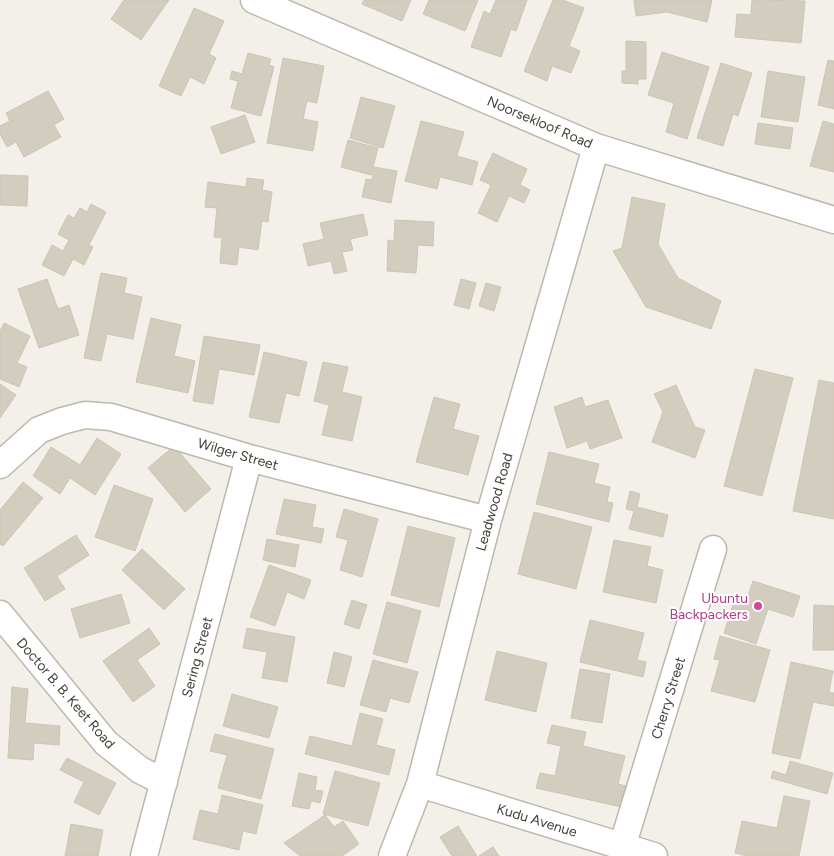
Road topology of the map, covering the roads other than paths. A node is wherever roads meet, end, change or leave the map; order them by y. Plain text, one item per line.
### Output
1 (254, 0) edge
2 (596, 147) junction
3 (834, 220) edge
4 (249, 458) junction
5 (0, 465) edge
6 (488, 520) junction
7 (713, 549) dead end
8 (0, 614) edge
9 (164, 782) junction
10 (420, 784) junction
11 (622, 847) junction
12 (144, 856) edge
13 (392, 856) edge
14 (654, 856) edge

1 - 2 street, Noorsekloof Road
2 - 3 street, Noorsekloof Road
2 - 6 street, Leadwood Road
4 - 5 street, Wilger Street
4 - 6 street, Wilger Street
4 - 9 street, Sering Street
6 - 10 street, Leadwood Road
7 - 11 street, Cherry Street
8 - 9 street, Doctor B. B. Keet Road
9 - 12 street, Sering Street
10 - 11 street, Kudu Avenue
10 - 13 street, Leadwood Road
11 - 14 street, Kudu Avenue

